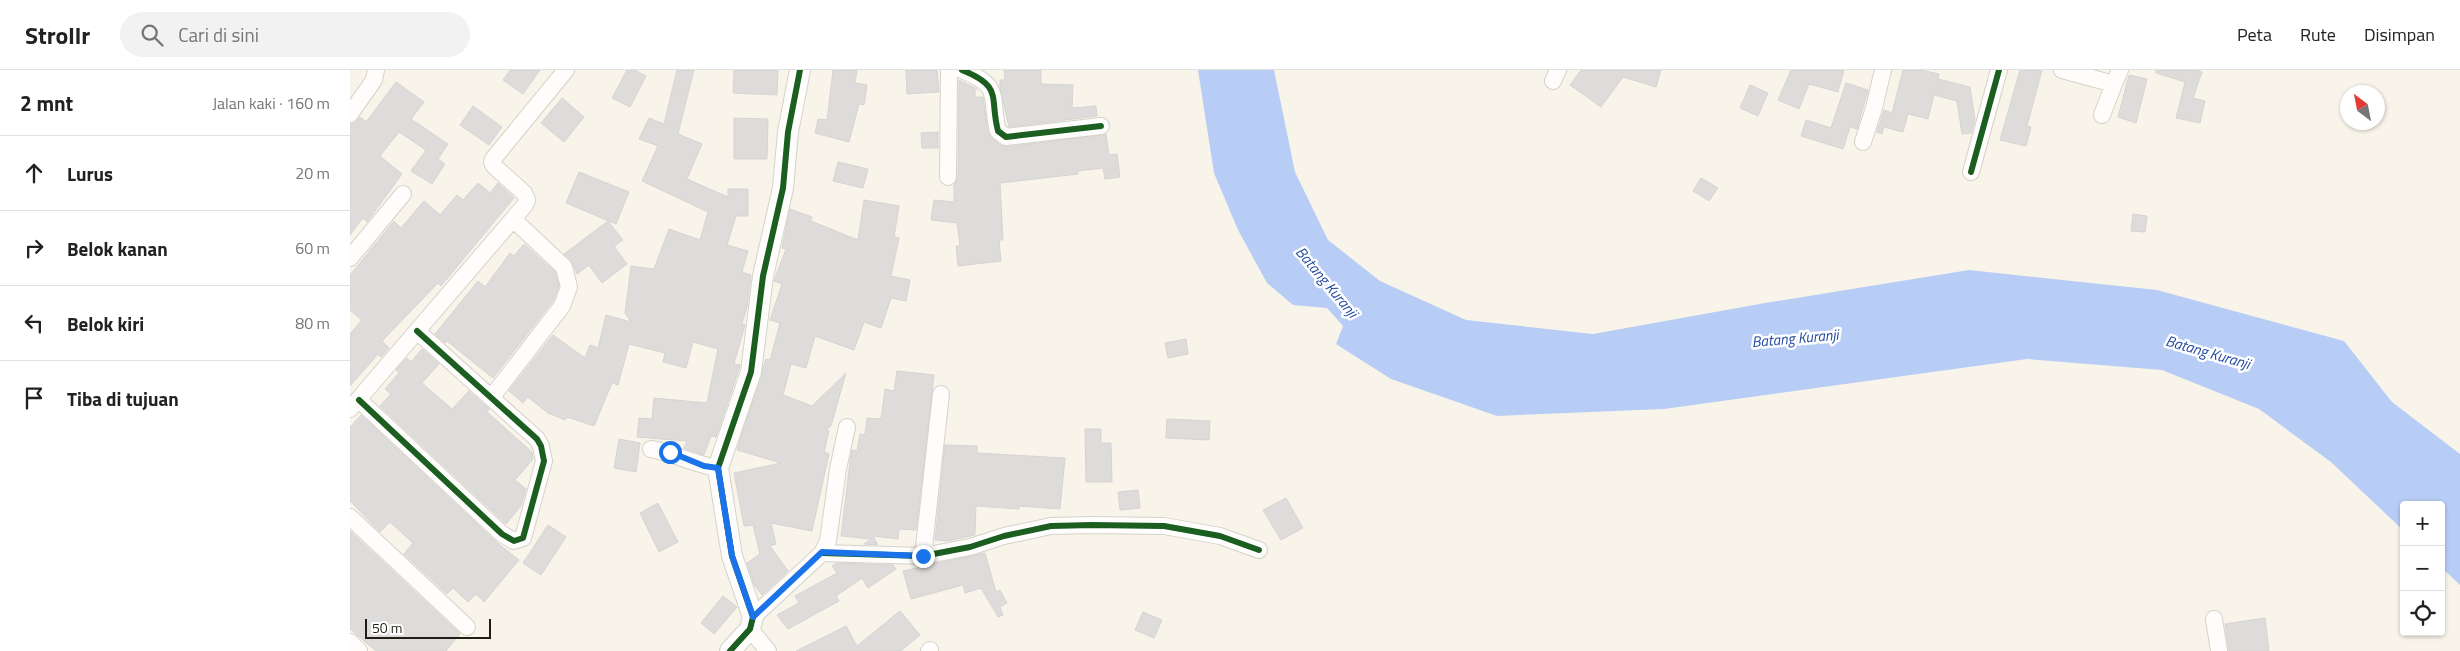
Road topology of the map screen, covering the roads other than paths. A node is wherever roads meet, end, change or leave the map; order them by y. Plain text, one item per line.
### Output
1 (566, 70) edge
2 (800, 70) edge
3 (949, 70) edge
4 (962, 70) edge
5 (1882, 70) edge
6 (1999, 70) edge
7 (2062, 70) edge
8 (374, 71) edge
9 (2117, 77) edge
10 (350, 114) edge
11 (2102, 115) dead end
12 (1101, 126) dead end
13 (1863, 142) dead end
14 (1971, 172) dead end
15 (948, 177) dead end
16 (403, 194) dead end
17 (513, 220) junction
18 (350, 258) edge
19 (417, 332) junction
20 (941, 394) dead end
21 (491, 398) junction
22 (354, 404) edge
23 (847, 427) dead end
24 (651, 449) dead end
25 (718, 468) junction
26 (350, 517) edge
27 (1259, 550) dead end
28 (822, 552) junction
29 (923, 556) junction
30 (2214, 619) dead end
31 (751, 623) junction
32 (467, 627) dead end
33 (350, 642) edge
34 (359, 651) edge
35 (730, 651) edge
36 (768, 651) edge
37 (2219, 651) edge

1 - 17 street
2 - 25 street
3 - 15 street
4 - 12 street
5 - 13 street
6 - 14 street
7 - 9 street
8 - 10 street
9 - 11 street
16 - 18 street
17 - 19 street
17 - 21 street
19 - 21 street
19 - 22 street
20 - 29 street
21 - 22 street
23 - 28 street
24 - 25 street
25 - 31 street
26 - 32 street
27 - 29 street
28 - 29 street
28 - 31 street
30 - 37 street
31 - 35 street
31 - 36 street
33 - 34 street

